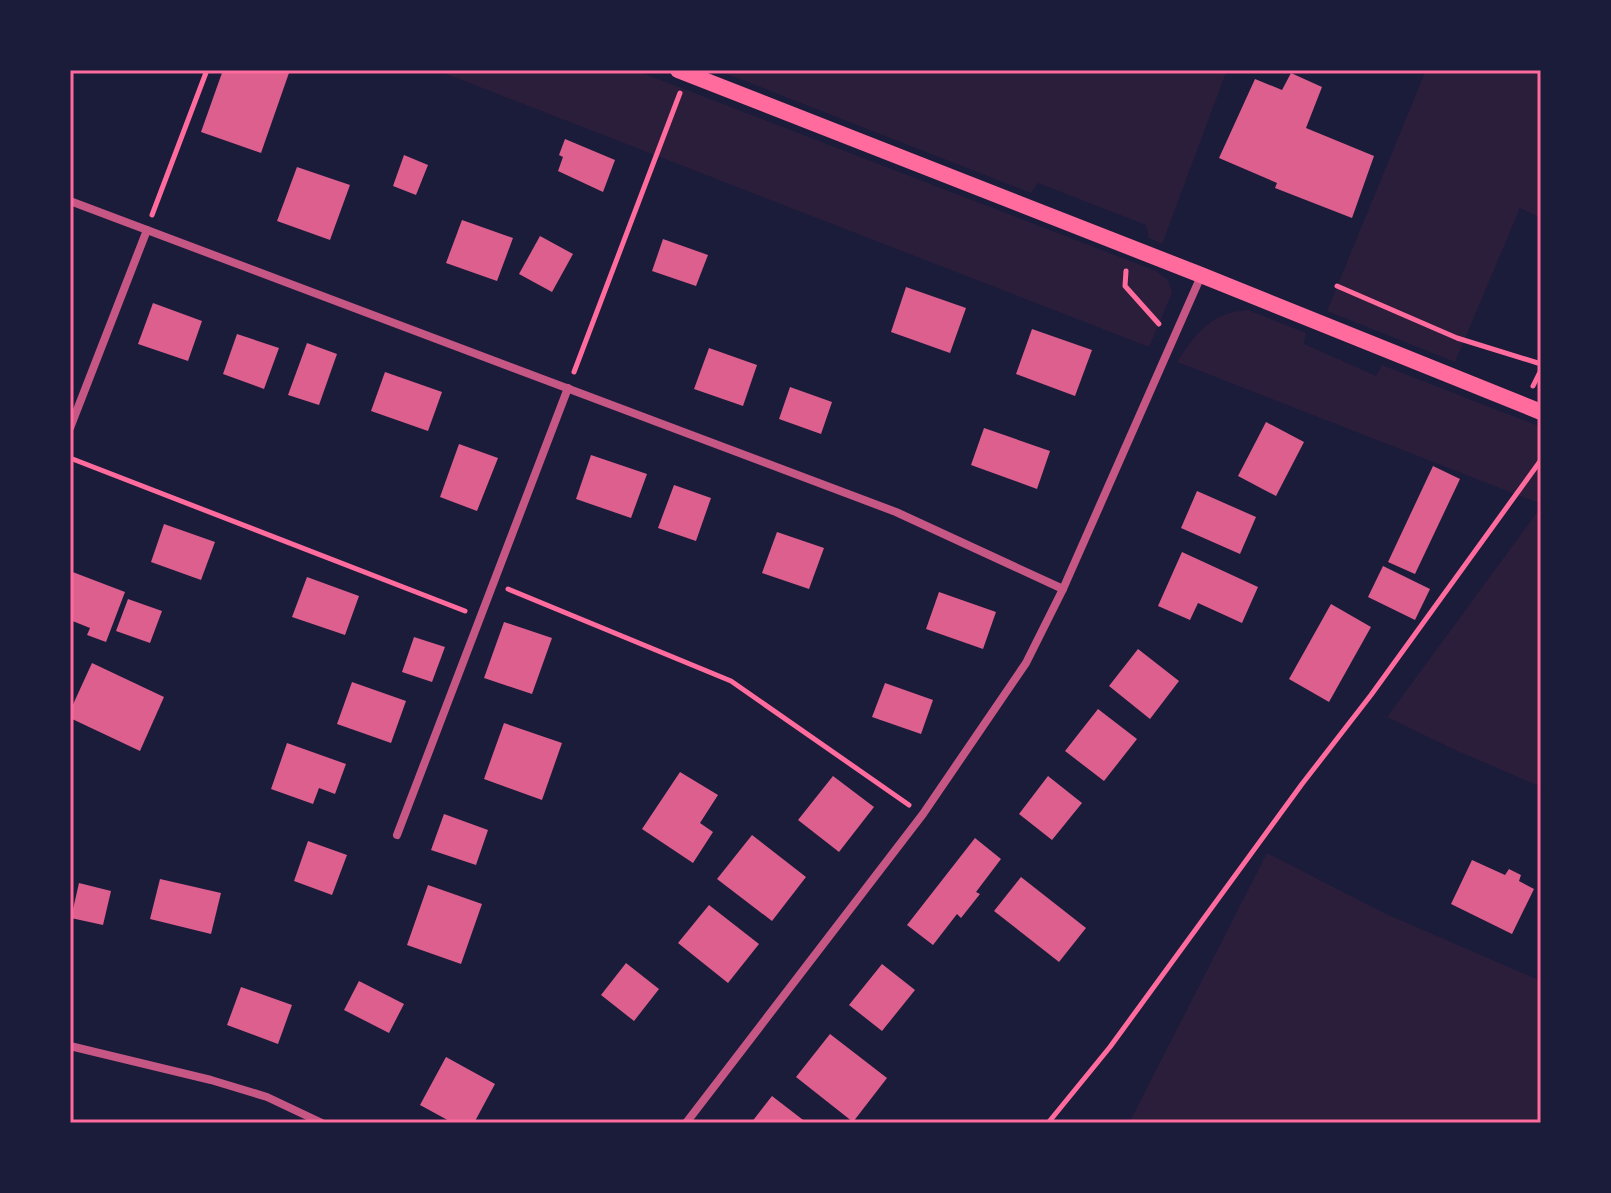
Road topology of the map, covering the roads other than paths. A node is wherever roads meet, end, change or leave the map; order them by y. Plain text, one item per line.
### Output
1 (683, 72) edge
2 (70, 201) edge
3 (147, 230) junction
4 (1201, 275) junction
5 (568, 388) junction
6 (1541, 412) edge
7 (70, 428) edge
8 (1063, 589) junction
9 (397, 835) dead end
10 (70, 1046) edge
11 (322, 1123) edge
12 (686, 1123) edge

1 - 4 main road
2 - 3 street
3 - 5 street
3 - 7 street
4 - 6 main road
4 - 8 street
5 - 8 street
5 - 9 street
8 - 12 street
10 - 11 street

